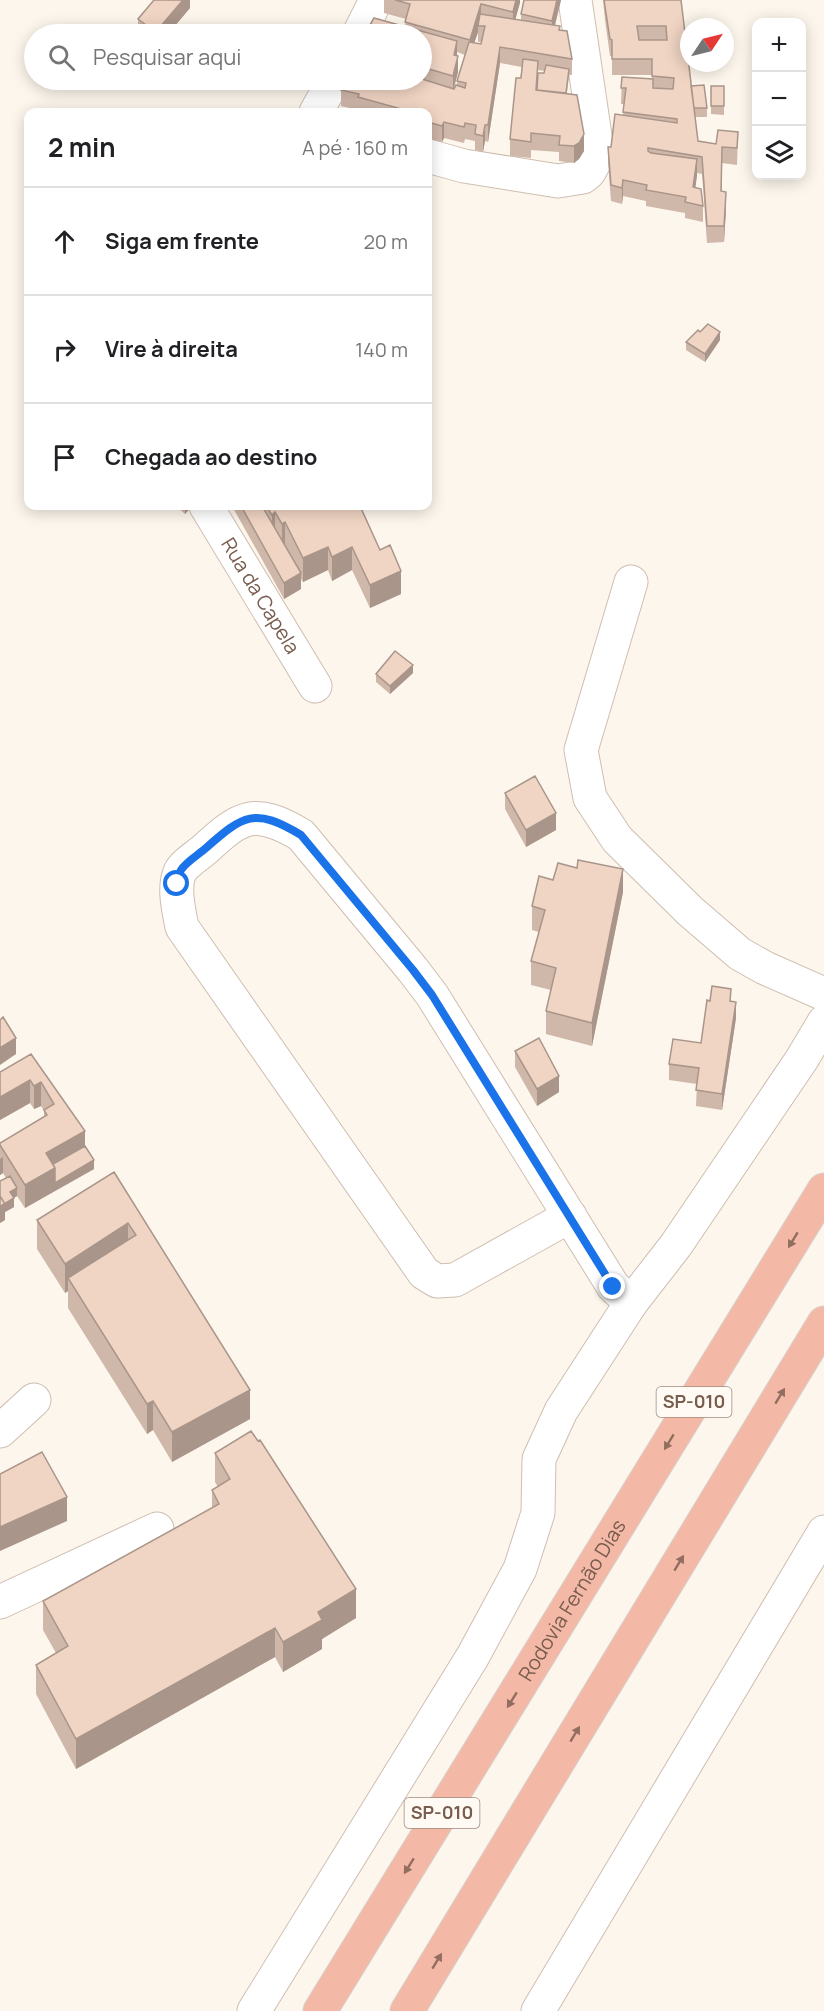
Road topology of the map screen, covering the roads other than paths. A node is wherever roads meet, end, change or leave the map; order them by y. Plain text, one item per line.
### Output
1 (376, 0) edge
2 (575, 0) edge
3 (364, 24) edge
4 (328, 90) edge
5 (318, 108) edge
6 (432, 157) edge
7 (208, 510) edge
8 (631, 582) dead end
9 (315, 686) dead end
10 (824, 994) edge
11 (824, 1022) edge
12 (824, 1190) edge
13 (570, 1216) junction
14 (631, 1303) junction
15 (824, 1323) edge
16 (34, 1400) dead end
17 (0, 1431) edge
18 (158, 1529) dead end
19 (824, 1532) edge
20 (0, 1602) edge
21 (254, 2011) edge
22 (321, 2011) edge
23 (407, 2011) edge
24 (538, 2011) edge

1 - 3 street
2 - 6 street
4 - 5 street
7 - 9 street, Rua da Capela
8 - 10 street
11 - 14 street
12 -> 22 highway, Rodovia Fernão Dias / SP-010
13 - 13 street
13 - 14 street
14 - 21 street
23 -> 15 highway
16 - 17 street
18 - 20 street
19 - 24 street

